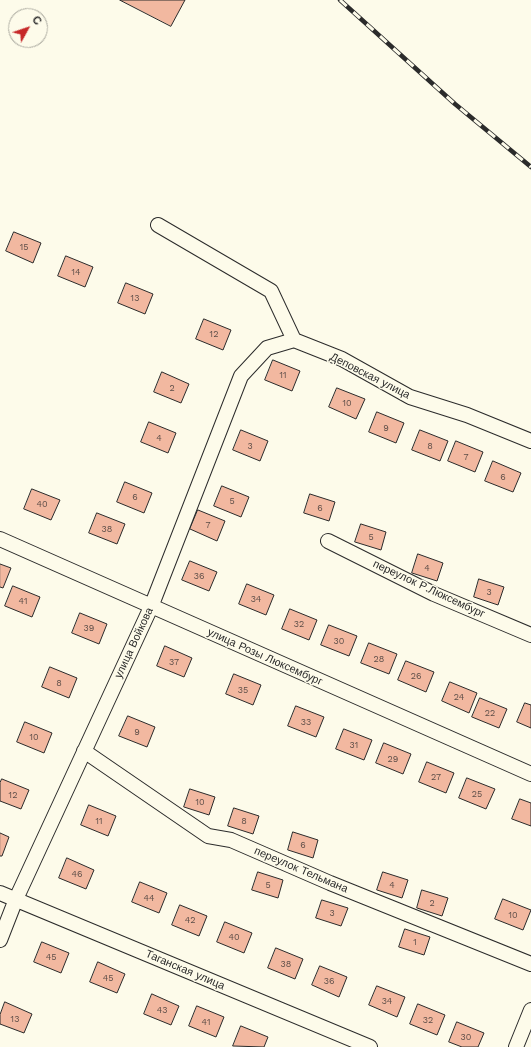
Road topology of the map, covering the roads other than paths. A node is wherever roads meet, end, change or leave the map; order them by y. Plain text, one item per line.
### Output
1 (158, 225) dead end
2 (294, 340) junction
3 (531, 441) edge
4 (0, 539) edge
5 (328, 541) dead end
6 (151, 607) junction
7 (531, 635) edge
8 (84, 752) junction
9 (531, 774) edge
10 (0, 892) edge
11 (16, 899) junction
12 (0, 940) edge
13 (531, 964) edge
14 (531, 1010) edge
15 (370, 1047) edge
16 (516, 1047) edge

1 - 2 street
2 - 3 street, Деповская улица
2 - 6 street, улица Войкова
4 - 6 street, улица Розы Люксембург
5 - 7 street, переулок Р.Люксембург
6 - 8 street, улица Войкова
6 - 9 street, улица Розы Люксембург
8 - 11 street, улица Войкова
8 - 13 street, переулок Тельмана
10 - 11 street, Таганская улица
11 - 12 street, улица Войкова
11 - 15 street, Таганская улица
14 - 16 street

